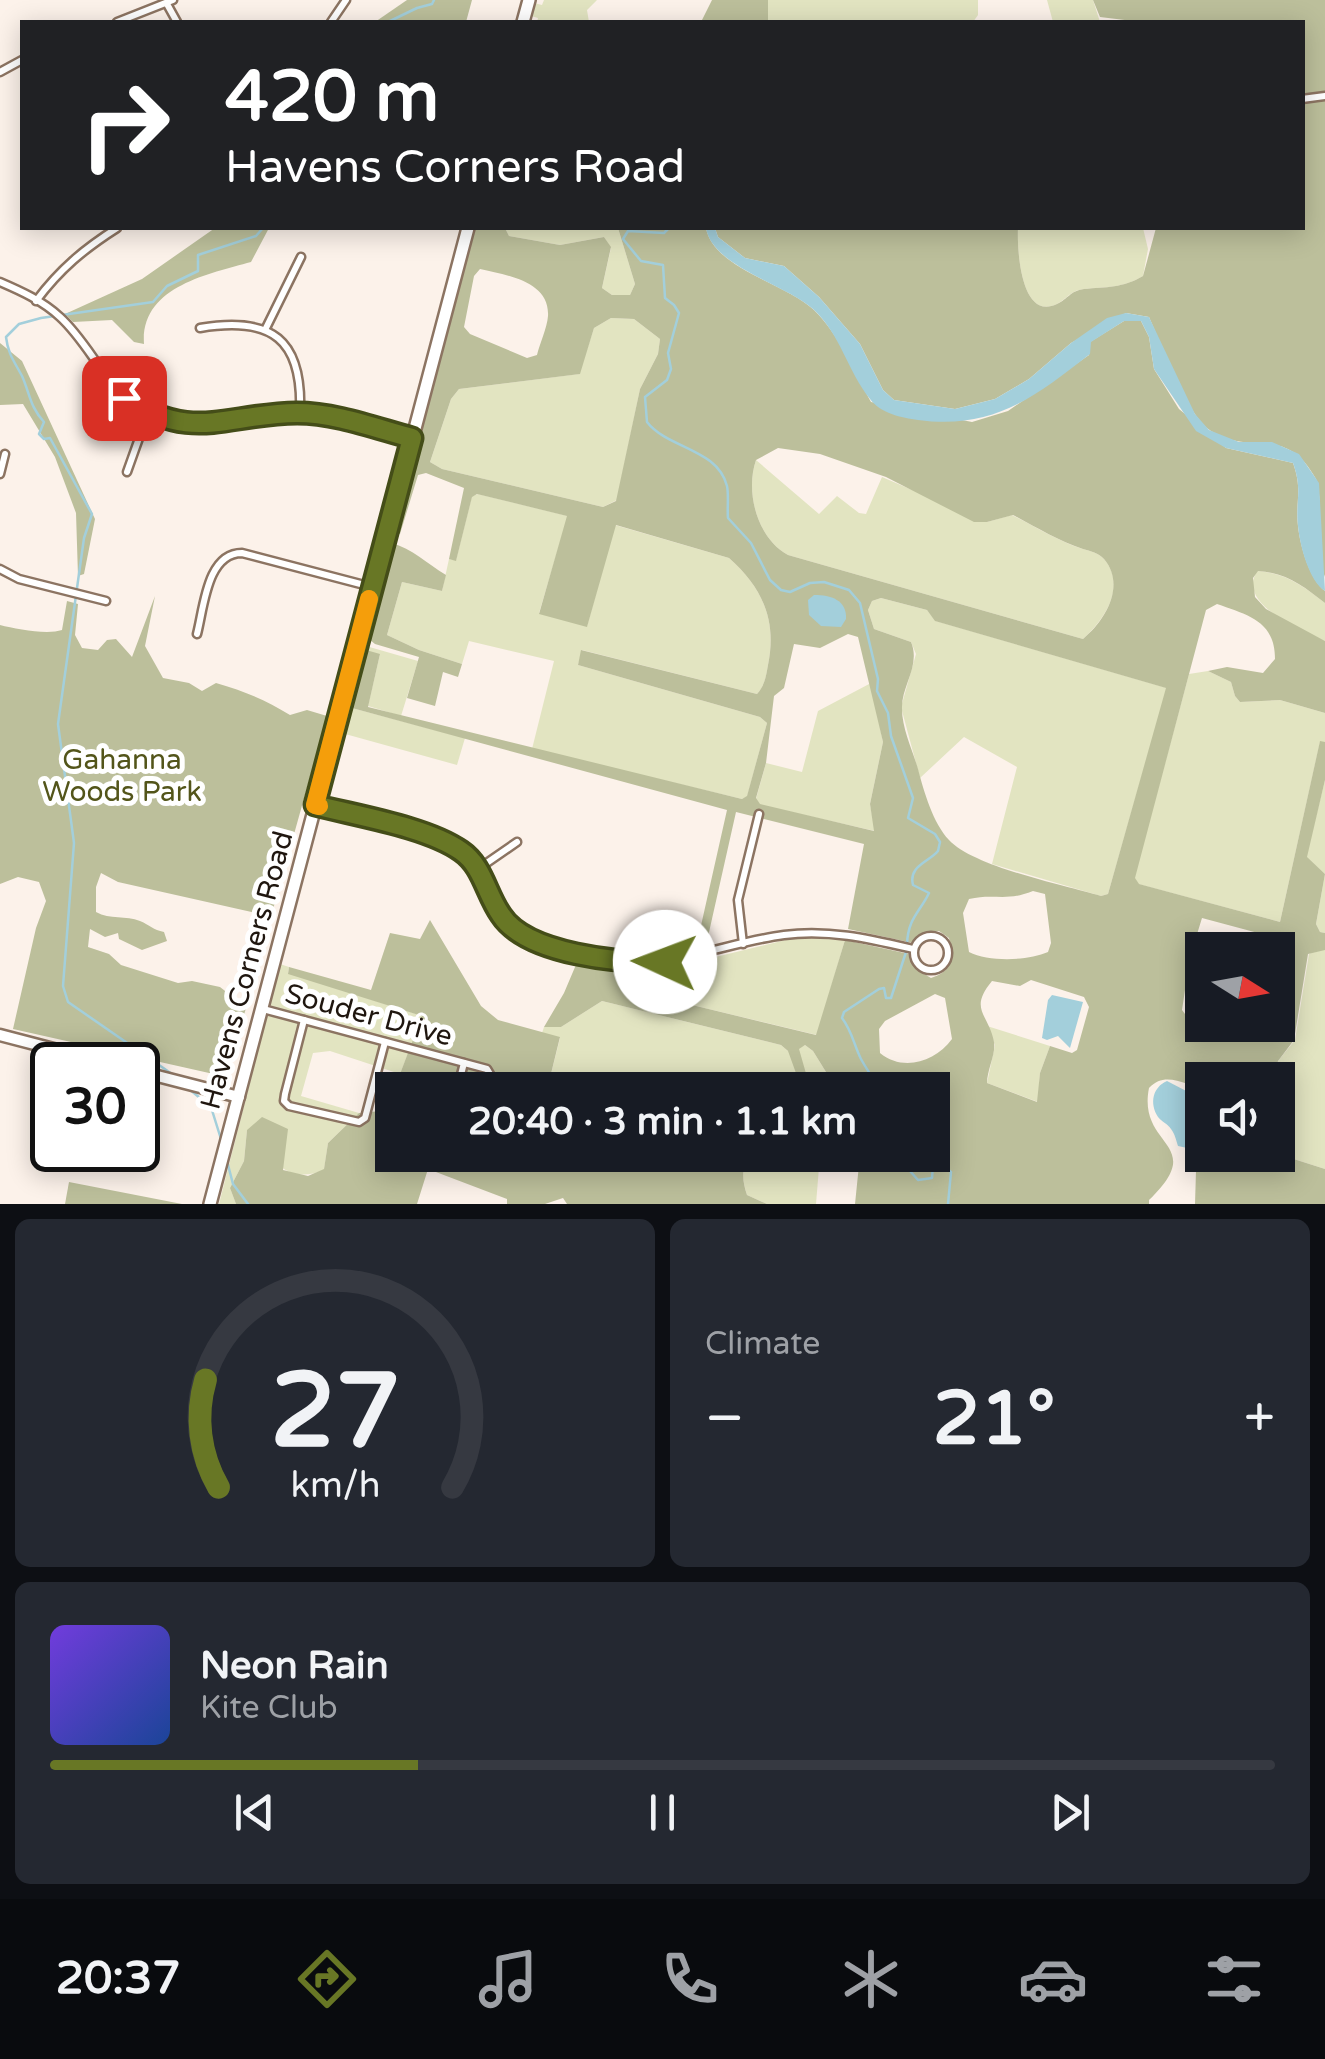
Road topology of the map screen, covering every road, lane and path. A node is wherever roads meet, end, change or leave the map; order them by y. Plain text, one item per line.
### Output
1 (170, 2) edge
2 (122, 20) edge
3 (114, 230) edge
4 (467, 230) edge
5 (302, 257) dead end
6 (0, 282) edge
7 (36, 301) junction
8 (200, 328) dead end
9 (266, 328) junction
10 (148, 413) junction
11 (300, 413) junction
12 (412, 438) junction
13 (6, 454) dead end
14 (127, 472) dead end
15 (0, 474) edge
16 (0, 569) edge
17 (372, 587) junction
18 (106, 602) dead end
19 (197, 634) dead end
20 (315, 805) junction
21 (759, 814) dead end
22 (517, 842) dead end
23 (478, 869) junction
24 (743, 944) junction
25 (913, 949) junction
26 (262, 1009) junction
27 (304, 1020) junction
28 (0, 1035) edge
29 (385, 1042) junction
30 (30, 1043) edge
31 (464, 1064) junction
32 (462, 1072) edge
33 (488, 1072) edge
34 (160, 1077) edge
35 (239, 1097) junction
36 (210, 1204) edge

1 - 2 street
3 - 7 street
4 - 12 main road, Havens Corners Road
5 - 9 street
6 - 7 street
7 - 10 street
8 - 9 street
9 - 11 street
10 - 11 street
10 - 14 street
11 - 12 street
12 - 17 main road, Havens Corners Road
13 - 15 street
16 - 18 street
17 - 19 street
17 - 20 main road, Havens Corners Road
20 - 23 street
20 - 26 main road, Havens Corners Road
21 - 24 street
22 - 23 street
23 - 24 street
24 - 25 street
25 - 25 street
26 - 27 street, Souder Drive
26 - 35 main road, Havens Corners Road
27 - 29 street, Souder Drive
27 - 29 street
28 - 30 main road
29 - 31 street, Souder Drive
31 - 32 street, Souder Drive
31 - 33 street, Souder Drive
34 - 35 main road
35 - 36 main road, Havens Corners Road

